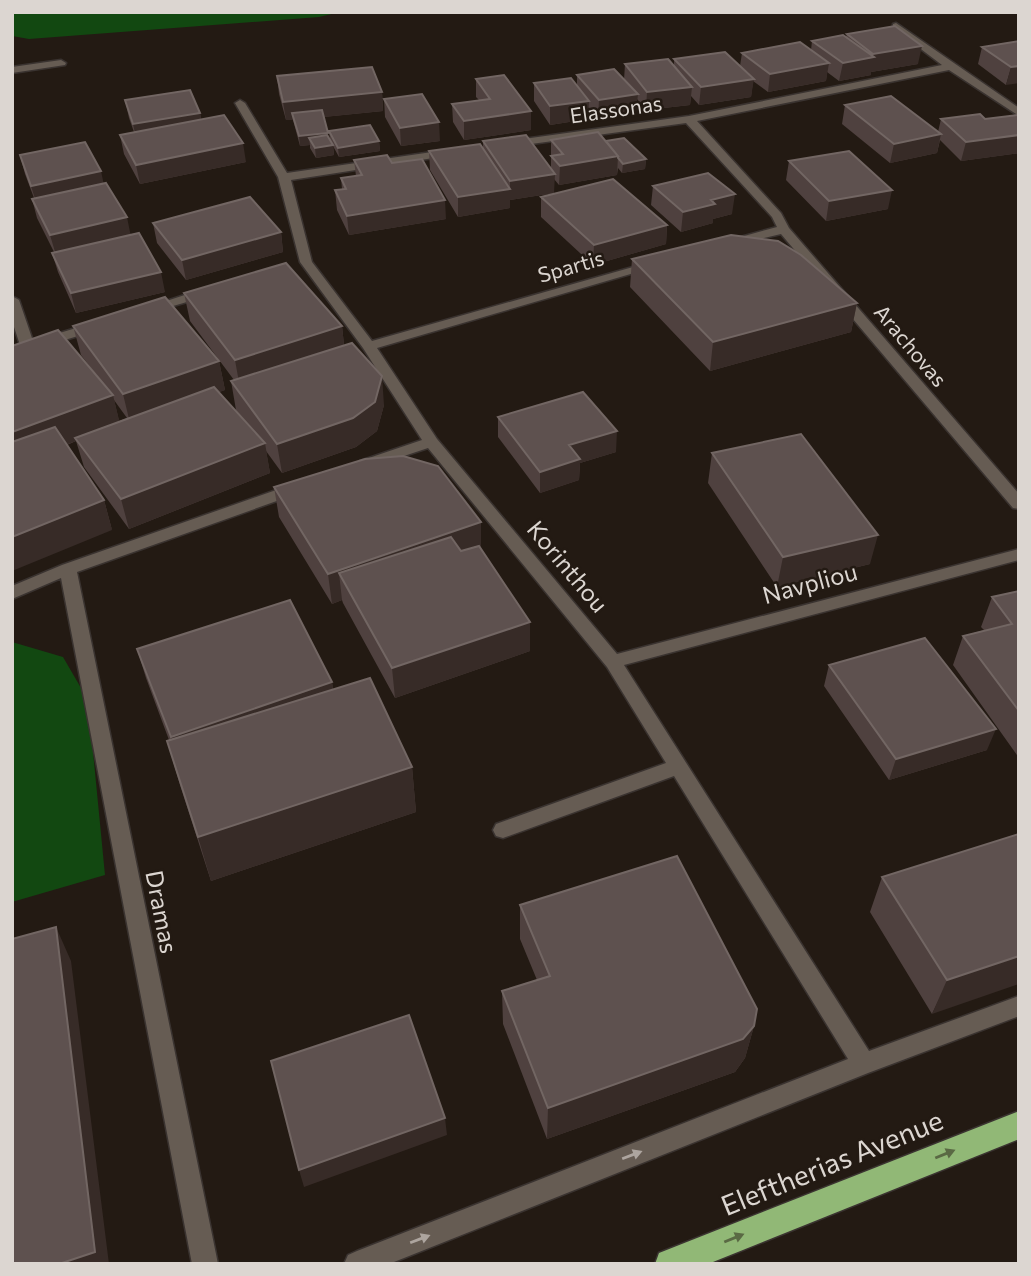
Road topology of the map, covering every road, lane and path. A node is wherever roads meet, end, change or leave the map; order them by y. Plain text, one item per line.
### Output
1 (896, 26) edge
2 (61, 63) dead end
3 (951, 68) junction
4 (12, 70) edge
5 (240, 103) dead end
6 (1019, 113) edge
7 (689, 118) junction
8 (500, 146) edge
9 (460, 152) edge
10 (284, 177) junction
11 (784, 229) junction
12 (717, 248) edge
13 (663, 263) edge
14 (213, 290) edge
15 (12, 300) edge
16 (134, 314) edge
17 (107, 322) edge
18 (27, 346) junction
19 (369, 346) junction
20 (12, 352) edge
21 (431, 442) junction
22 (345, 471) edge
23 (320, 480) edge
24 (1019, 504) edge
25 (1019, 554) edge
26 (68, 569) junction
27 (12, 593) edge
28 (613, 662) junction
29 (677, 767) junction
30 (503, 830) dead end
31 (1019, 1006) edge
32 (864, 1064) junction
33 (1019, 1125) edge
34 (205, 1264) edge
35 (357, 1264) edge
36 (670, 1264) edge

1 - 3 street
2 - 4 street
3 - 6 street
3 - 7 street, Elassonas
5 - 10 street, Korinthou
7 - 8 street, Elassonas
7 - 11 street, Arachovas
9 - 10 street
10 - 19 street, Korinthou
11 - 12 street
11 - 24 street, Arachovas
13 - 19 street, Spartis
14 - 16 street
15 - 18 street
17 - 18 street
18 - 20 street
19 - 21 street, Korinthou
21 - 22 street
21 - 28 street, Korinthou
23 - 26 street
25 - 28 street, Navpliou
26 - 27 street
26 - 34 street, Dramas
28 - 29 street, Korinthou
29 - 30 street
29 - 32 street, Korinthou
31 - 32 street
35 -> 32 street
36 -> 33 highway, Eleftherias Avenue

